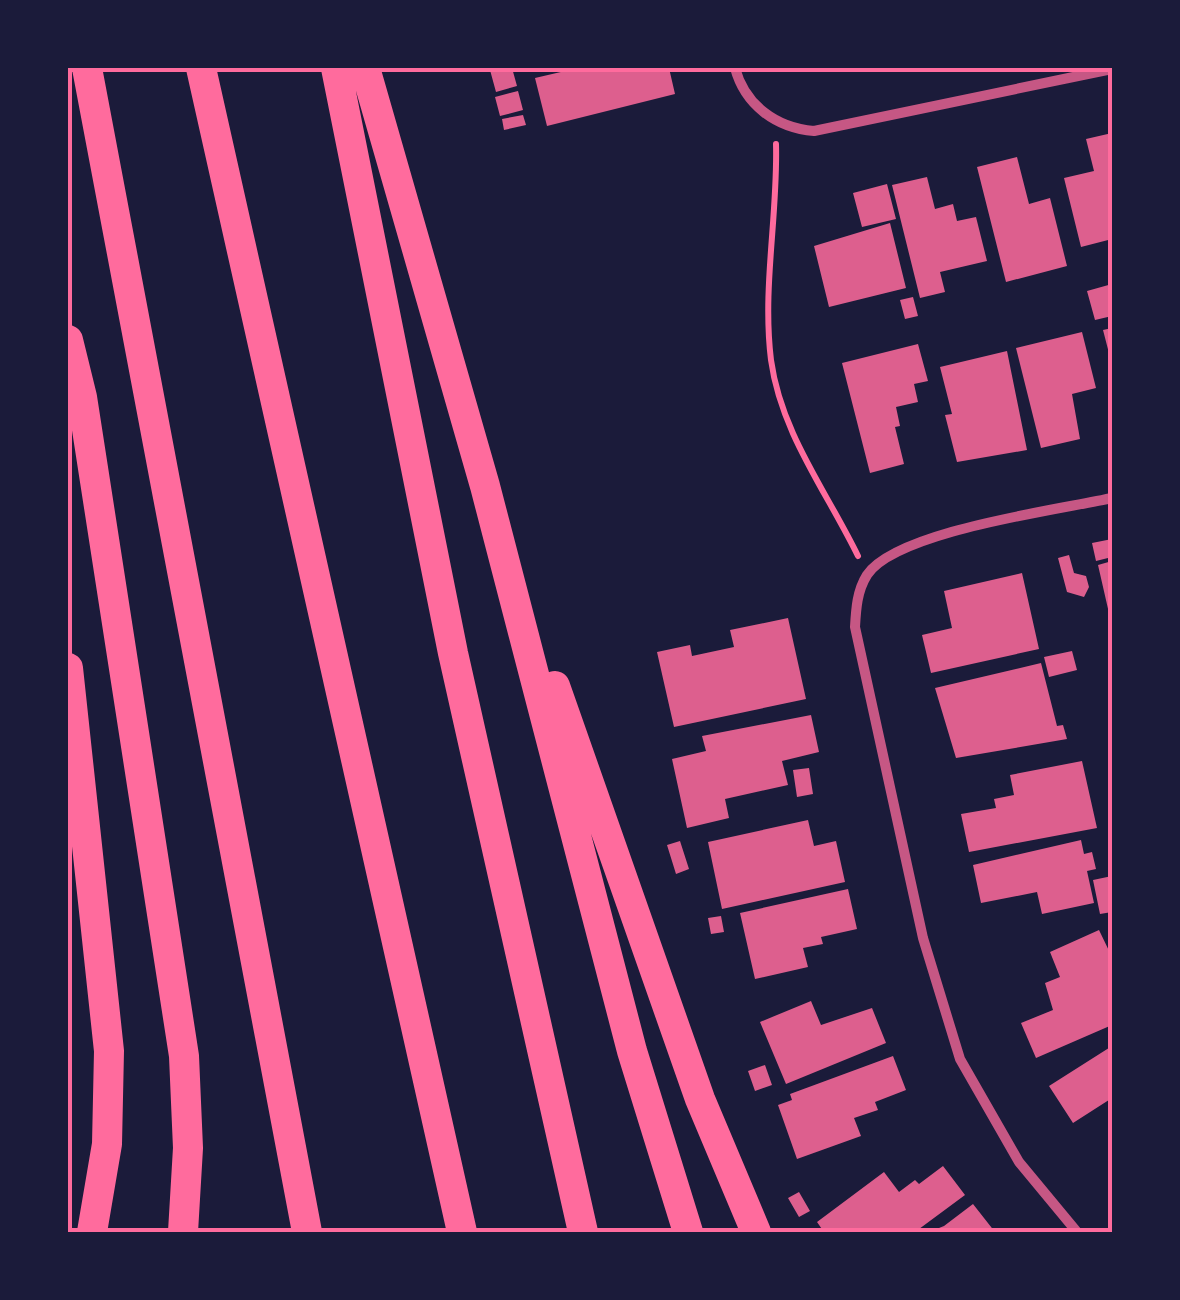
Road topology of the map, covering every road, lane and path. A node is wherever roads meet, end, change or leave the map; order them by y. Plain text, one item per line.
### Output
1 (87, 68) edge
2 (201, 68) edge
3 (336, 68) edge
4 (365, 68) edge
5 (735, 68) edge
6 (1112, 69) edge
7 (775, 120) junction
8 (68, 340) edge
9 (485, 486) junction
10 (1112, 498) edge
11 (867, 575) junction
12 (68, 668) edge
13 (92, 1232) edge
14 (183, 1232) edge
15 (307, 1232) edge
16 (462, 1232) edge
17 (583, 1232) edge
18 (688, 1232) edge
19 (756, 1232) edge
20 (1077, 1232) edge

1 - 15 highway
2 - 16 highway
3 - 17 highway
4 - 9 highway
5 - 7 street
6 - 7 street
7 - 11 path
8 - 14 highway
9 - 18 highway
9 - 19 highway
10 - 11 street
11 - 20 street
12 - 13 highway

